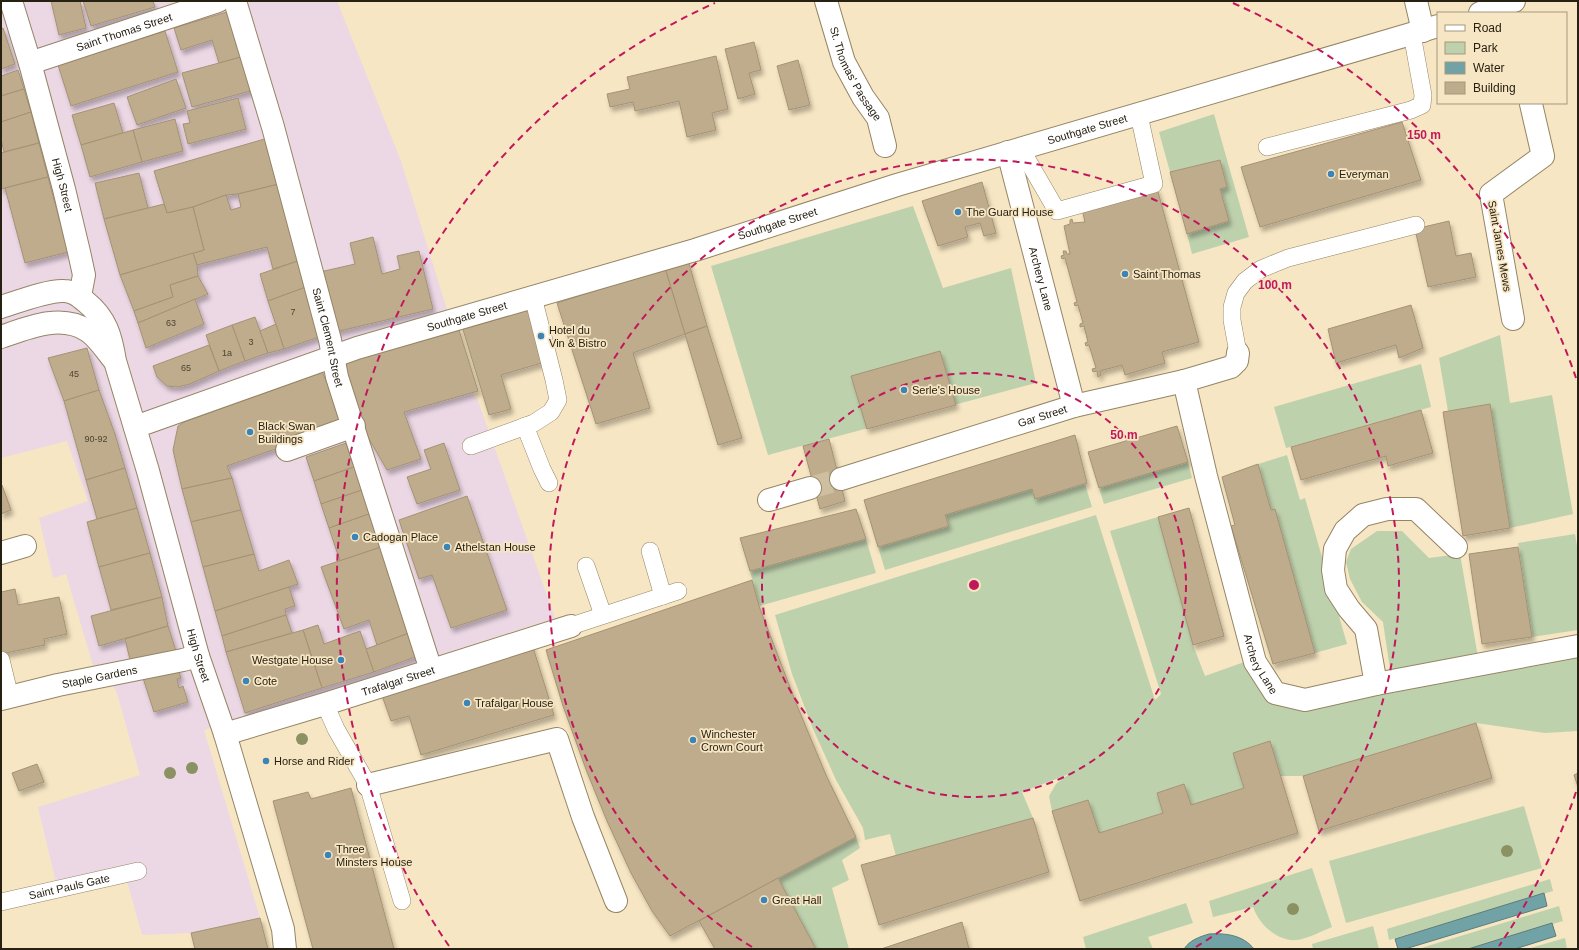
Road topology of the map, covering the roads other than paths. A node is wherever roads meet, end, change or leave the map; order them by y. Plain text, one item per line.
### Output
1 (11, 1) edge
2 (218, 1) edge
3 (236, 1) edge
4 (826, 1) edge
5 (1416, 1) edge
6 (1512, 5) edge
7 (1484, 12) edge
8 (1424, 30) edge
9 (30, 63) junction
10 (1531, 104) dead end
11 (1139, 115) junction
12 (885, 146) dead end
13 (1268, 147) dead end
14 (1014, 150) junction
15 (1416, 225) dead end
16 (80, 296) junction
17 (533, 297) junction
18 (1, 308) edge
19 (1513, 319) dead end
20 (1, 337) edge
21 (1238, 353) joint
22 (334, 357) junction
23 (115, 361) junction
24 (1184, 381) junction
25 (1074, 406) junction
26 (354, 426) junction
27 (525, 426) junction
28 (135, 427) junction
29 (471, 446) dead end
30 (287, 450) dead end
31 (841, 480) tunnel mouth
32 (549, 483) dead end
33 (810, 488) tunnel mouth
34 (769, 500) dead end
35 (25, 546) dead end
36 (1456, 547) dead end
37 (650, 551) dead end
38 (1, 553) edge
39 (586, 566) dead end
40 (603, 616) junction
41 (571, 626) joint
42 (1578, 646) edge
43 (198, 656) junction
44 (1, 660) edge
45 (431, 670) junction
46 (1376, 684) junction
47 (6, 698) edge
48 (325, 704) junction
49 (225, 734) junction
50 (368, 785) junction
51 (138, 871) dead end
52 (616, 901) dead end
53 (1, 902) edge
54 (402, 902) dead end
55 (286, 948) edge

1 - 9 street, High Street
2 - 9 street, Saint Thomas Street
3 - 22 street, Saint Clement Street
4 - 12 street, St. Thomas' Passage
5 - 8 street
6 - 7 street
8 - 11 street, Southgate Street
8 - 13 lane
9 - 16 street, High Street
10 - 19 street, Saint James Mews
11 - 14 street, Southgate Street
11 - 14 lane
14 - 17 street, Southgate Street
14 - 25 street, Archery Lane
15 - 21 lane
16 - 18 street
16 - 23 street, High Street
17 - 22 street, Southgate Street
17 - 27 lane
20 - 23 street, High Street
21 - 24 street, Gar Street
22 - 26 street, Saint Clement Street
22 - 28 street, Southgate Street
23 - 28 street, High Street
24 - 25 street, Gar Street
24 - 46 street, Archery Lane
25 - 31 street, Gar Street
26 - 30 street
26 - 45 street, Saint Clement Street
27 - 29 lane
27 - 32 lane
28 - 43 street, High Street
33 - 34 street
35 - 38 street
36 - 46 street
37 - 40 lane
39 - 40 lane
40 - 41 lane
41 - 45 street, Trafalgar Street
42 - 46 street, Archery Lane
43 - 47 street, Staple Gardens
43 - 49 street, High Street
44 - 47 lane
45 - 48 street, Trafalgar Street
48 - 49 street, Trafalgar Street
48 - 50 lane
49 - 55 street, High Street
50 - 52 street
50 - 54 lane
51 - 53 lane, Saint Pauls Gate

